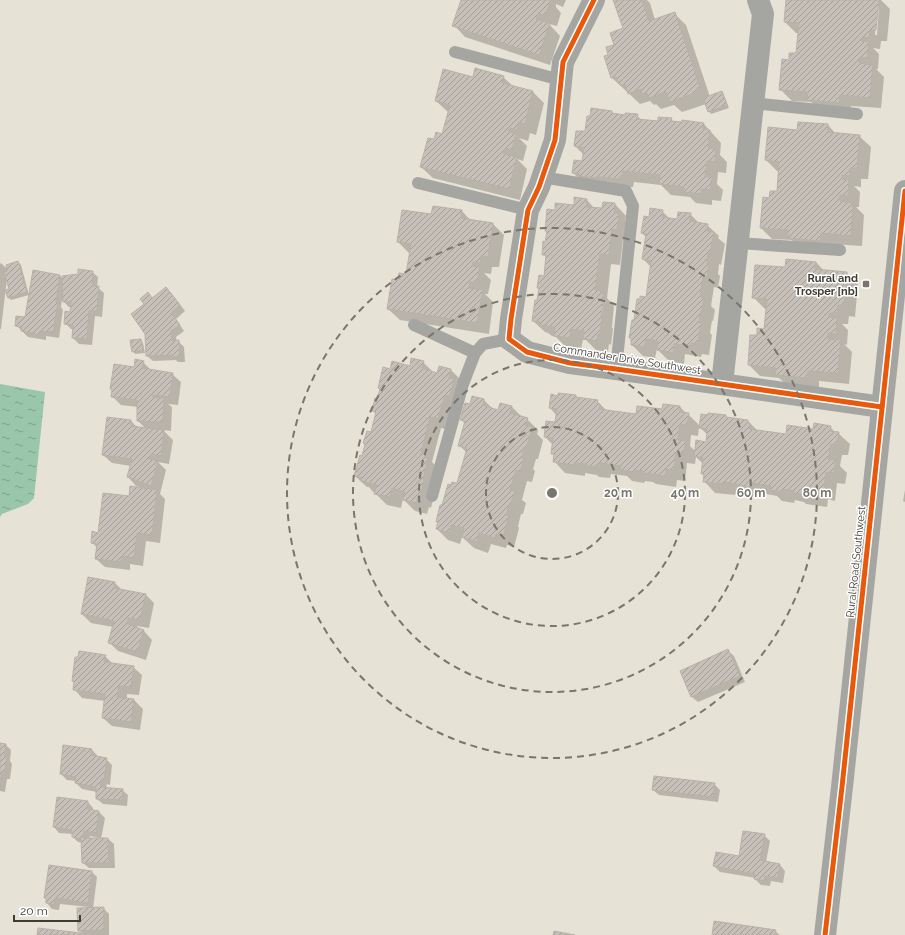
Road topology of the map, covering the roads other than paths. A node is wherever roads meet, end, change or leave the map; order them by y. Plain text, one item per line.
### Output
1 (594, 0) edge
2 (758, 0) edge
3 (455, 52) dead end
4 (561, 80) junction
5 (753, 103) junction
6 (857, 114) dead end
7 (542, 177) junction
8 (418, 183) dead end
9 (905, 191) edge
10 (528, 210) junction
11 (738, 243) junction
12 (840, 250) dead end
13 (414, 325) dead end
14 (509, 339) junction
15 (475, 353) junction
16 (616, 369) junction
17 (722, 384) junction
18 (882, 407) junction
19 (432, 496) dead end
20 (825, 935) edge

1 - 4 street
2 - 5 street
3 - 4 lane
4 - 7 street
5 - 6 lane
5 - 11 street
7 - 10 street
7 - 16 lane
8 - 10 lane
9 - 18 street, Rural Road Southwest
10 - 14 street
11 - 12 lane
11 - 17 street
13 - 15 lane
14 - 15 lane
14 - 16 street, Commander Drive Southwest
15 - 19 lane
16 - 17 street, Commander Drive Southwest
17 - 18 street, Commander Drive Southwest
18 - 20 street, Rural Road Southwest

